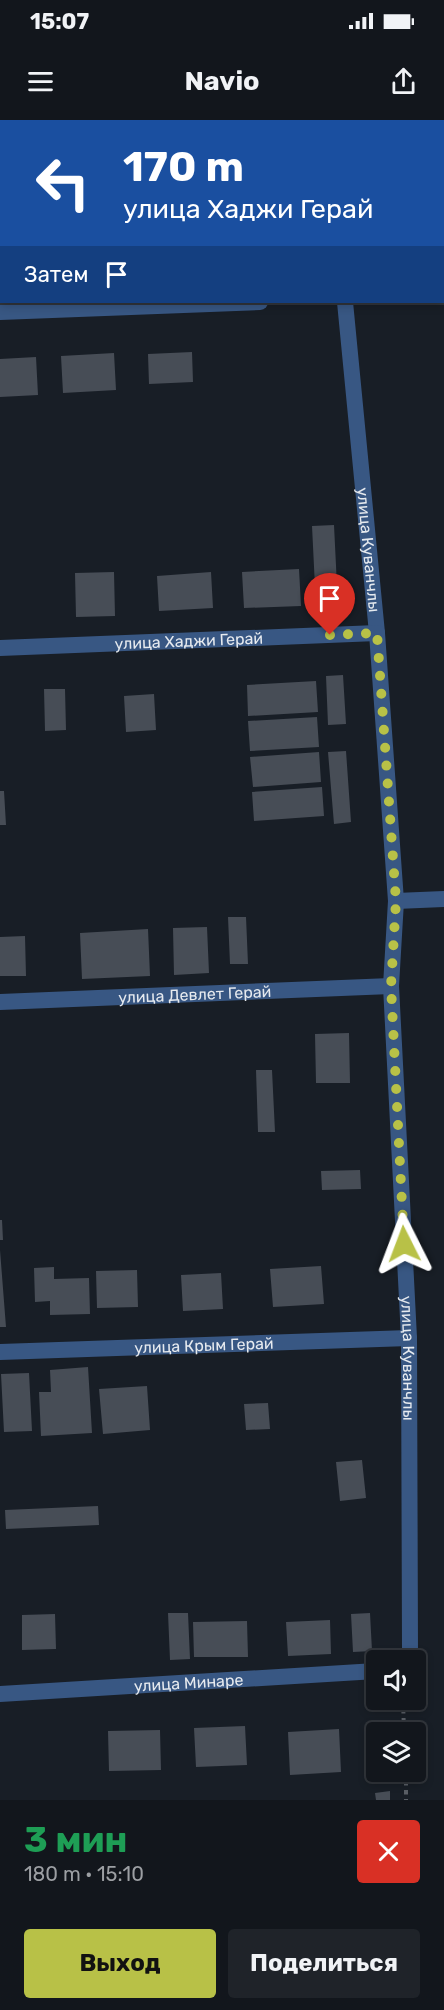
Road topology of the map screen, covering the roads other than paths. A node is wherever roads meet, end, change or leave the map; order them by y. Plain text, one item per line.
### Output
1 (234, 303) edge
2 (345, 303) edge
3 (0, 312) edge
4 (377, 633) junction
5 (0, 648) edge
6 (444, 899) edge
7 (396, 901) junction
8 (391, 986) junction
9 (0, 1002) edge
10 (409, 1338) junction
11 (0, 1352) edge
12 (410, 1650) edge
13 (366, 1672) edge
14 (0, 1694) edge

1 - 3 street
2 - 4 street, улица Куванчлы
4 - 5 street, улица Хаджи Герай
4 - 7 street, улица Куванчлы
6 - 7 street
7 - 8 street, улица Куванчлы
8 - 9 street, улица Девлет Герай
8 - 10 street, улица Куванчлы
10 - 11 street, улица Крым Герай
10 - 12 street, улица Куванчлы
13 - 14 street, улица Минаре

